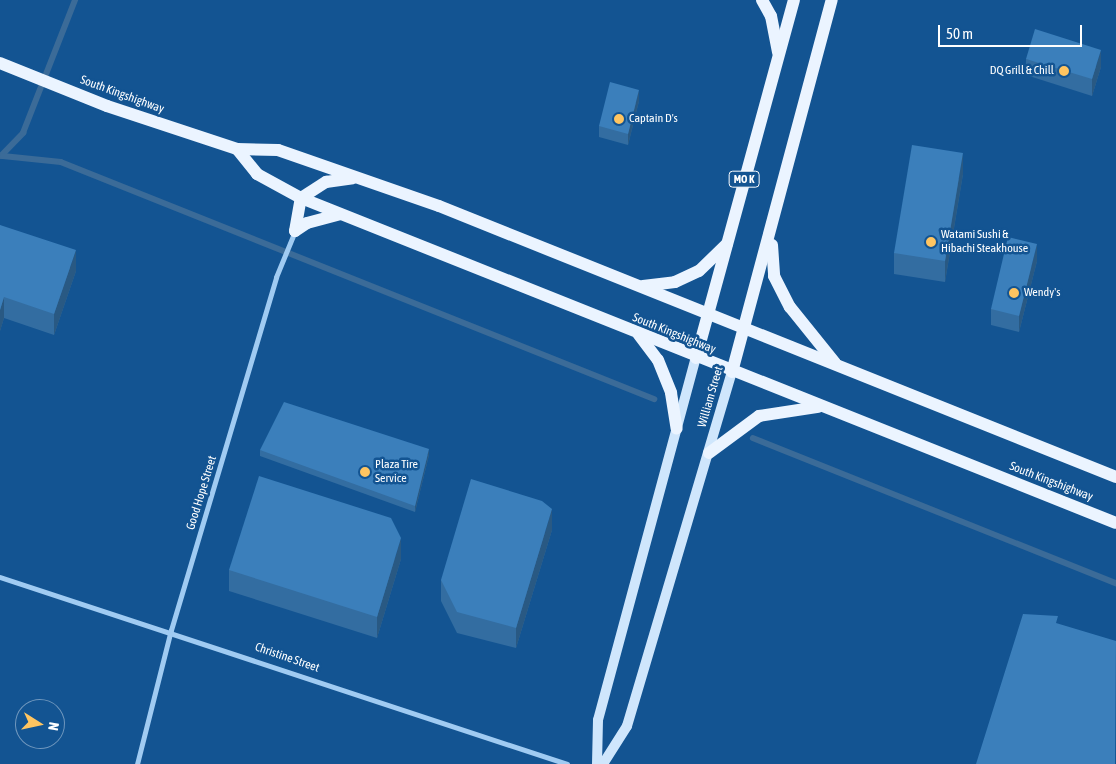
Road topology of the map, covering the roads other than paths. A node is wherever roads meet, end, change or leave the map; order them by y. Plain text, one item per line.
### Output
1 (762, 0) edge
2 (794, 0) edge
3 (832, 0) edge
4 (778, 54) junction
5 (0, 63) edge
6 (237, 149) junction
7 (360, 178) junction
8 (301, 198) junction
9 (340, 214) junction
10 (295, 231) junction
11 (772, 238) junction
12 (727, 244) junction
13 (642, 286) junction
14 (708, 312) junction
15 (746, 326) junction
16 (639, 335) junction
17 (696, 358) junction
18 (838, 367) junction
19 (732, 372) junction
20 (822, 407) junction
21 (677, 429) junction
22 (709, 453) junction
23 (1116, 477) edge
24 (1116, 523) edge
25 (0, 577) edge
26 (171, 630) junction
27 (136, 764) edge
28 (567, 764) edge
29 (597, 764) edge
30 (603, 764) edge

1 - 4 main road
2 - 4 main road, William Street / MO K
3 - 11 main road, William Street
4 - 12 main road, William Street / MO K
5 - 6 main road, South Kingshighway
6 - 7 main road, South Kingshighway
6 - 8 main road, South Kingshighway
7 - 8 main road
7 - 13 main road, South Kingshighway
8 - 9 main road, South Kingshighway
8 - 10 main road
9 - 10 main road
9 - 16 main road, South Kingshighway
10 - 26 street, Good Hope Street
11 - 15 main road, William Street
11 - 18 main road
12 - 13 main road
12 - 14 main road, William Street / MO K
13 - 14 main road, South Kingshighway
14 - 15 main road, South Kingshighway
14 - 17 main road, William Street / MO K
15 - 18 main road, South Kingshighway
15 - 19 main road, William Street
16 - 17 main road, South Kingshighway
16 - 21 main road
17 - 19 main road, South Kingshighway
17 - 21 main road, William Street
18 - 23 main road, South Kingshighway
19 - 20 main road, South Kingshighway
19 - 22 main road, William Street
20 - 22 main road
20 - 24 main road, South Kingshighway
21 - 29 main road, William Street
22 - 30 main road, William Street
25 - 26 street, Christine Street
26 - 27 street, Good Hope Street
26 - 28 street, Christine Street

